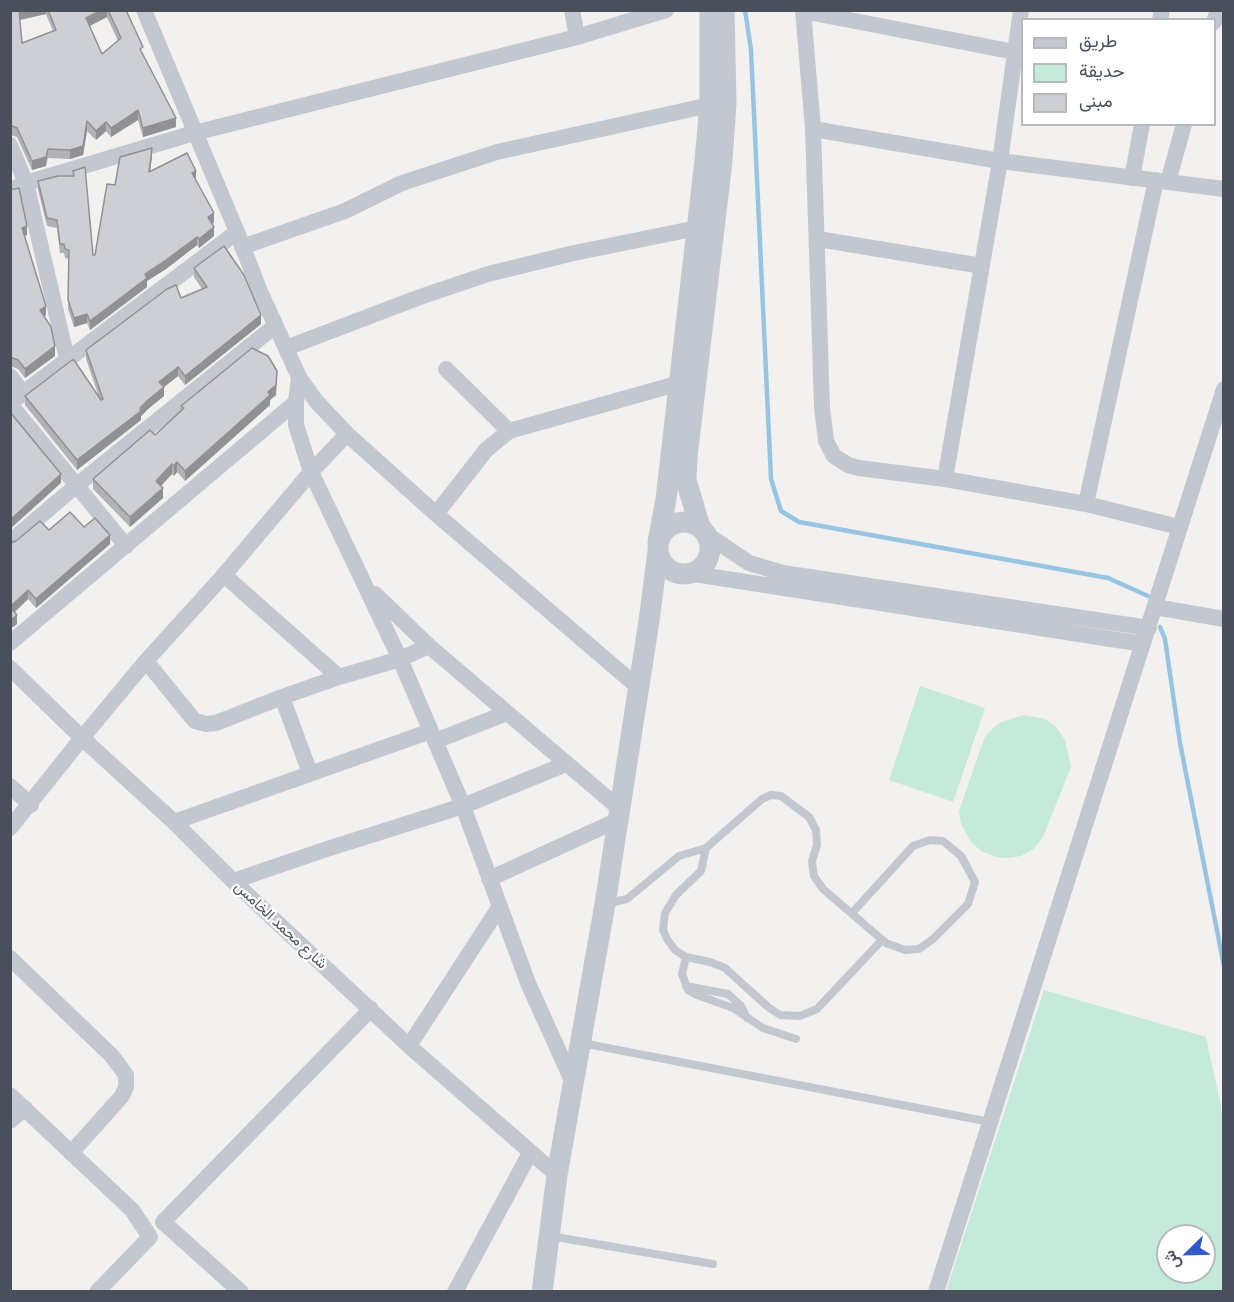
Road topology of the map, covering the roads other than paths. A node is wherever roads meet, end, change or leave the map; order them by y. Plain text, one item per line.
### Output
1 (144, 10) edge
2 (572, 10) edge
3 (666, 10) edge
4 (710, 10) edge
5 (724, 10) edge
6 (1021, 10) edge
7 (803, 11) edge
8 (577, 37) junction
9 (1015, 52) junction
10 (718, 104) junction
11 (1142, 126) edge
12 (1184, 126) edge
13 (813, 129) junction
14 (194, 133) junction
15 (10, 145) edge
16 (1000, 161) junction
17 (1132, 178) junction
18 (1162, 181) junction
19 (18, 186) edge
20 (1224, 189) edge
21 (706, 226) junction
22 (818, 239) junction
23 (239, 240) junction
24 (982, 266) junction
25 (275, 326) junction
26 (286, 348) junction
27 (68, 359) junction
28 (446, 369) dead end
29 (10, 376) edge
30 (300, 377) junction
31 (680, 383) junction
32 (1224, 389) edge
33 (15, 400) edge
34 (296, 402) junction
35 (509, 431) junction
36 (347, 434) junction
37 (311, 472) junction
38 (945, 479) junction
39 (77, 485) junction
40 (1086, 504) junction
41 (436, 514) junction
42 (1179, 527) junction
43 (703, 531) junction
44 (10, 542) edge
45 (126, 546) junction
46 (658, 546) junction
47 (686, 574) junction
48 (224, 575) junction
49 (366, 586) junction
50 (1155, 607) junction
51 (1224, 619) edge
52 (649, 621) junction
53 (1149, 628) junction
54 (10, 643) edge
55 (1143, 644) junction
56 (429, 646) junction
57 (400, 659) junction
58 (146, 661) junction
59 (10, 668) edge
60 (339, 677) junction
61 (639, 688) junction
62 (282, 697) junction
63 (507, 713) junction
64 (433, 736) junction
65 (82, 738) junction
66 (566, 764) junction
67 (310, 772) junction
68 (10, 786) edge
69 (30, 805) junction
70 (463, 806) junction
71 (619, 815) junction
72 (174, 822) junction
73 (10, 828) edge
74 (706, 848) junction
75 (489, 879) junction
76 (233, 881) junction
77 (605, 904) junction
78 (500, 906) junction
79 (852, 913) junction
80 (882, 940) junction
81 (686, 957) junction
82 (10, 958) edge
83 (371, 1009) junction
84 (796, 1039) dead end
85 (581, 1043) junction
86 (409, 1046) junction
87 (574, 1085) junction
88 (10, 1095) edge
89 (25, 1108) junction
90 (10, 1121) edge
91 (990, 1122) junction
92 (71, 1153) junction
93 (530, 1153) junction
94 (557, 1175) junction
95 (163, 1222) junction
96 (549, 1236) junction
97 (150, 1237) junction
98 (713, 1264) dead end
99 (97, 1292) edge
100 (241, 1292) edge
101 (455, 1292) edge
102 (542, 1292) edge
103 (936, 1292) edge

1 - 14 street
2 - 8 street
3 - 8 street
4 - 10 street
5 - 10 street
6 - 9 street
7 - 9 street
7 - 13 street
8 - 14 street
9 - 16 street
10 - 21 street
10 - 23 street
11 - 17 street
12 - 18 street
13 - 16 street
13 - 22 street
14 - 19 street
14 - 23 street
15 - 19 street
16 - 17 street
16 - 24 street
17 - 18 street
18 - 20 street
18 - 40 street
19 - 27 street
21 - 26 street
21 - 31 street
21 - 43 street
22 - 24 street
22 - 38 street
23 - 25 street
23 - 27 street
24 - 38 street
25 - 26 street
25 - 39 street
26 - 30 street
27 - 33 street
28 - 35 street
29 - 33 street
30 - 34 street
30 - 36 street
31 - 35 street
31 - 46 street
32 - 42 street
33 - 39 street
34 - 37 street
34 - 45 street
35 - 41 street
36 - 37 street
36 - 41 street
37 - 48 street
37 - 49 street
38 - 40 street
39 - 44 street
39 - 45 street
40 - 42 street
41 - 61 street
42 - 50 street
43 - 46 street
43 - 47 street
43 - 53 street
45 - 54 street
46 - 47 street
46 - 52 street
47 - 52 street
47 - 55 street
48 - 58 street
48 - 60 street
49 - 56 street
49 - 57 street
50 - 51 street
50 - 53 street
52 - 61 street
53 - 55 street
55 - 91 street
56 - 57 street
56 - 63 street
57 - 60 street
57 - 64 street
58 - 62 street
58 - 65 street
59 - 65 street, شارع محمد الخامس
60 - 62 street
61 - 71 street
62 - 67 street
63 - 64 street
63 - 66 street
64 - 67 street
64 - 70 street
65 - 69 street
65 - 72 street, شارع محمد الخامس
66 - 70 street
66 - 71 street
67 - 72 street
68 - 69 street
69 - 73 street
70 - 75 street
70 - 76 street
71 - 75 street
71 - 77 street
72 - 76 street, شارع محمد الخامس
74 - 77 lane
74 - 79 lane
74 - 81 lane
75 - 78 street
76 - 83 street, شارع محمد الخامس
77 - 85 street
78 - 86 street
78 - 87 street
79 - 80 lane
79 - 80 lane
80 - 81 lane
81 - 84 lane
82 - 92 street
83 - 86 street, شارع محمد الخامس
83 - 95 street
85 - 87 street
85 - 91 lane
86 - 93 street, شارع محمد الخامس
87 - 94 street
88 - 89 street
89 - 90 street
89 - 92 street
91 - 103 street
92 - 97 street
93 - 94 street, شارع محمد الخامس
93 - 101 street
94 - 96 street
95 - 97 street
95 - 100 street
96 - 98 lane
96 - 102 street
97 - 99 street

